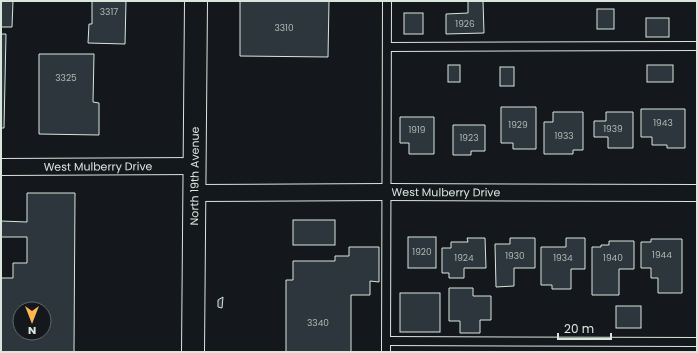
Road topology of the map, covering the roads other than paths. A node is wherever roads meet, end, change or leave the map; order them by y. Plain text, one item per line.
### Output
1 (196, 1) edge
2 (387, 1) edge
3 (388, 46) junction
4 (697, 46) edge
5 (195, 166) junction
6 (1, 167) edge
7 (195, 192) junction
8 (386, 192) junction
9 (697, 193) edge
10 (386, 342) junction
11 (697, 342) edge
12 (193, 352) edge
13 (386, 352) edge

1 - 5 main road, North 19th Avenue
2 - 3 lane
3 - 4 lane
3 - 8 lane
5 - 6 street, West Mulberry Drive
5 - 7 main road, North 19th Avenue
7 - 8 street, West Mulberry Drive
7 - 12 main road, North 19th Avenue
8 - 9 street, West Mulberry Drive
8 - 10 lane
10 - 11 lane
10 - 13 lane

